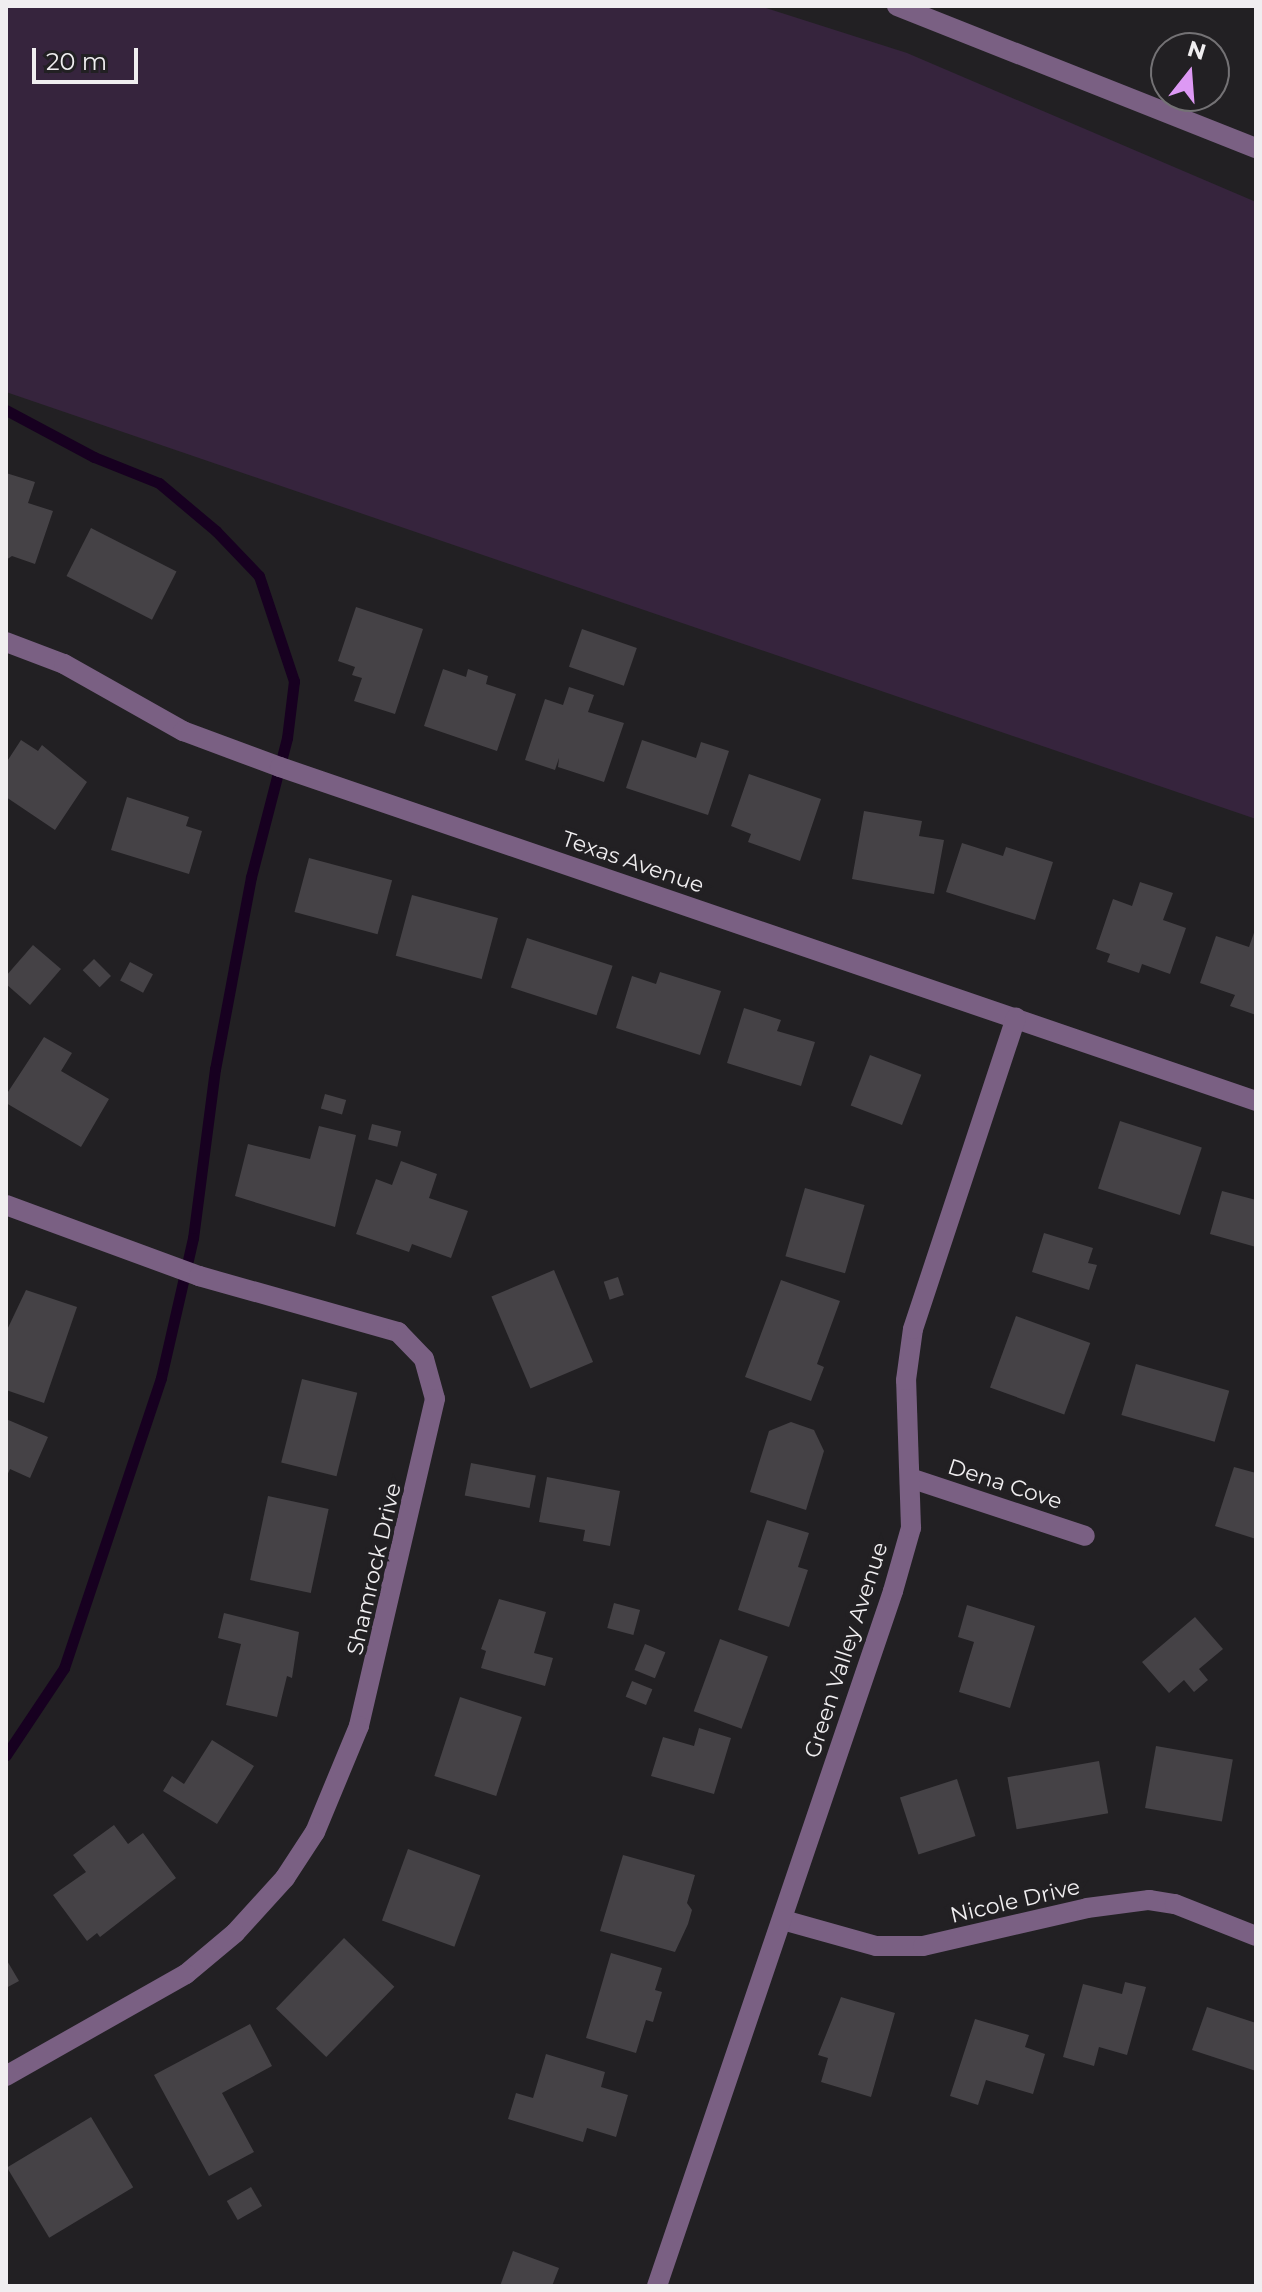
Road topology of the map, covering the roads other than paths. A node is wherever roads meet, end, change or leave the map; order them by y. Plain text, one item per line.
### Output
1 (897, 6) edge
2 (1256, 148) edge
3 (6, 642) edge
4 (1016, 1018) junction
5 (1256, 1101) edge
6 (6, 1205) edge
7 (910, 1478) junction
8 (1085, 1536) dead end
9 (783, 1920) junction
10 (1256, 1936) edge
11 (6, 2076) edge
12 (657, 2286) edge

1 - 2 street
3 - 4 street, Texas Avenue
4 - 5 street, Texas Avenue
4 - 7 street, Green Valley Avenue
6 - 11 street, Shamrock Drive
7 - 8 street, Dena Cove
7 - 9 street, Green Valley Avenue
9 - 10 street, Nicole Drive
9 - 12 street, Green Valley Avenue

